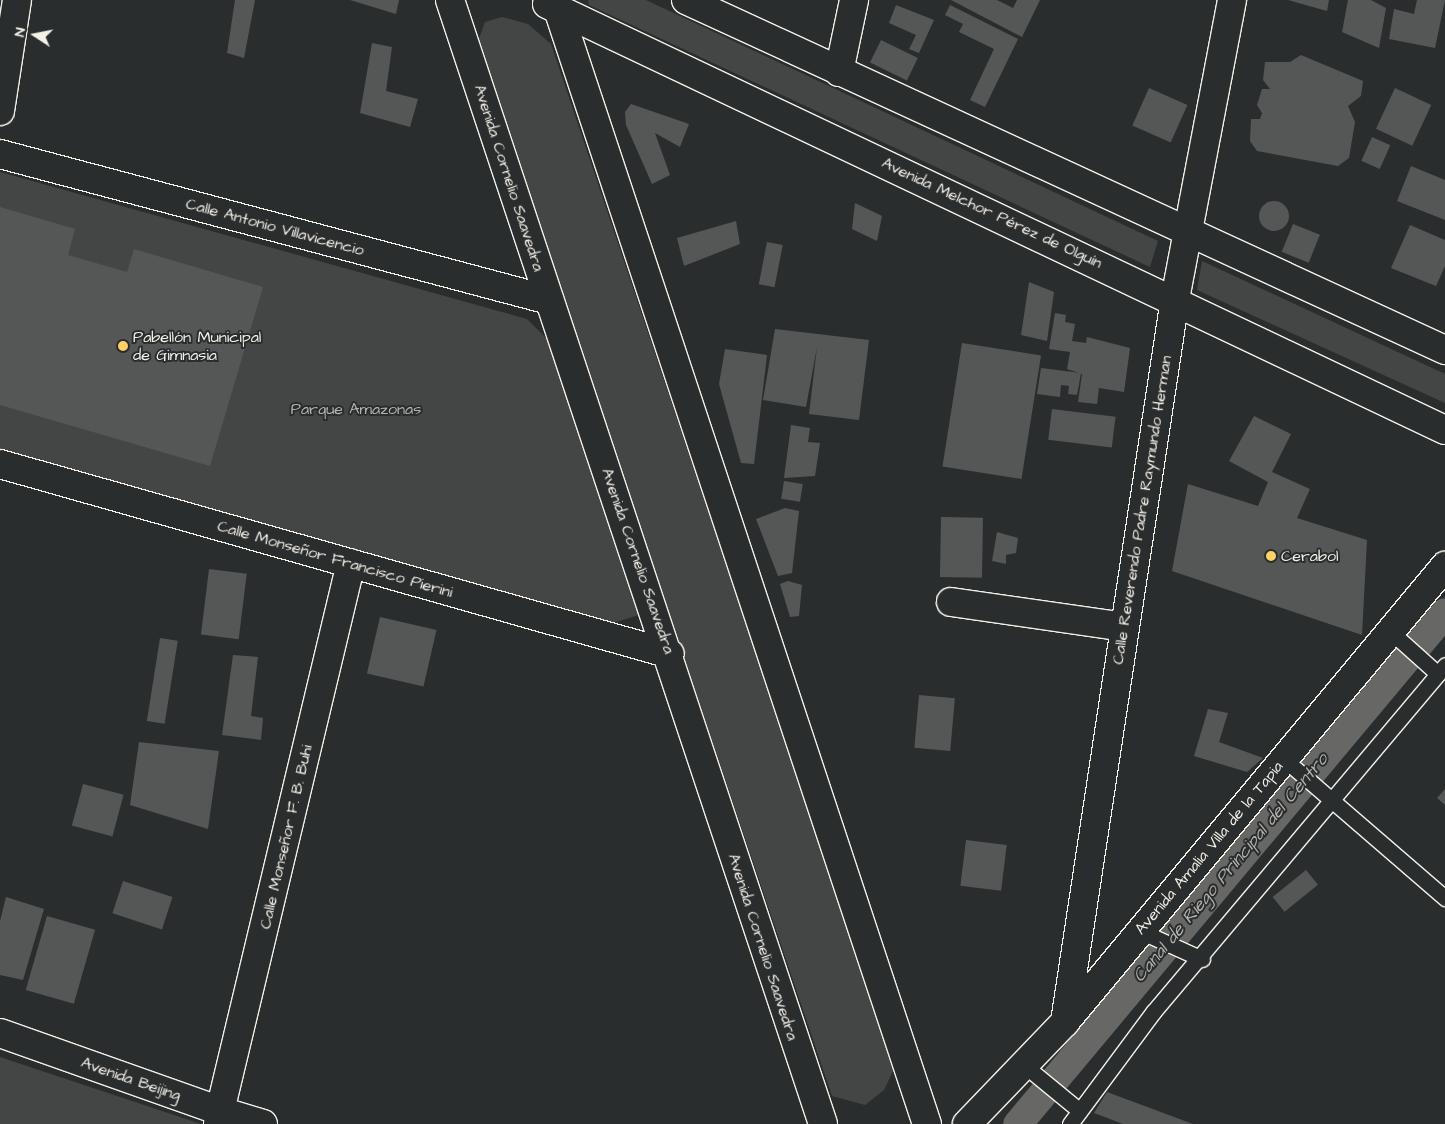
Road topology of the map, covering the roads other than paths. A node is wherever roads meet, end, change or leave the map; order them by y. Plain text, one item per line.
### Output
1 (17, 0) edge
2 (450, 0) edge
3 (686, 0) edge
4 (854, 0) edge
5 (1232, 0) edge
6 (550, 3) edge
7 (839, 72) junction
8 (0, 111) edge
9 (0, 154) edge
10 (1188, 233) junction
11 (1175, 298) junction
12 (549, 300) junction
13 (1445, 350) edge
14 (1445, 430) edge
15 (0, 464) edge
16 (351, 564) junction
17 (1445, 566) edge
18 (951, 602) dead end
19 (1124, 627) junction
20 (1396, 637) junction
21 (670, 654) junction
22 (1442, 669) edge
23 (1288, 762) junction
24 (1332, 804) junction
25 (1445, 898) edge
26 (1150, 935) junction
27 (1197, 956) junction
28 (1065, 1022) junction
29 (0, 1033) edge
30 (1032, 1071) junction
31 (1080, 1112) junction
32 (219, 1117) edge
33 (264, 1124) edge
34 (823, 1124) edge
35 (927, 1124) edge
36 (967, 1124) edge
37 (1070, 1124) edge

1 - 8 street
2 - 12 street, Avenida Cornelio Saavedra
3 - 7 street
4 - 7 street
5 - 10 street, Calle Reverendo Padre Raymundo Herman
6 - 11 street, Avenida Melchor Pérez de Olguín
6 - 35 street
7 - 10 street
9 - 12 street, Calle Antonio Villavicencio
10 - 11 street, Calle Reverendo Padre Raymundo Herman
10 - 13 street
11 - 14 street, Avenida Melchor Pérez de Olguín
11 - 19 street, Calle Reverendo Padre Raymundo Herman
12 - 21 street, Avenida Cornelio Saavedra
15 - 16 street, Calle Monseñor Francisco Pierini
16 - 21 street, Calle Monseñor Francisco Pierini
16 - 32 street, Calle Monseñor F. B. Buhi
17 - 20 street, Avenida Amalia Villa de la Tapia
18 - 19 street
19 - 28 street, Calle Reverendo Padre Raymundo Herman
20 - 22 lane
20 - 23 street, Avenida Amalia Villa de la Tapia
21 - 34 street, Avenida Cornelio Saavedra
22 - 24 lane
23 - 24 lane
23 - 26 street, Avenida Amalia Villa de la Tapia
24 - 25 lane
24 - 27 lane
26 - 27 lane
26 - 28 street, Avenida Amalia Villa de la Tapia
27 - 31 lane
28 - 30 street, Avenida Amalia Villa de la Tapia
29 - 32 street, Avenida Beijing
30 - 31 lane
30 - 36 street, Avenida Amalia Villa de la Tapia
31 - 37 lane
32 - 33 street, Avenida Beijing

